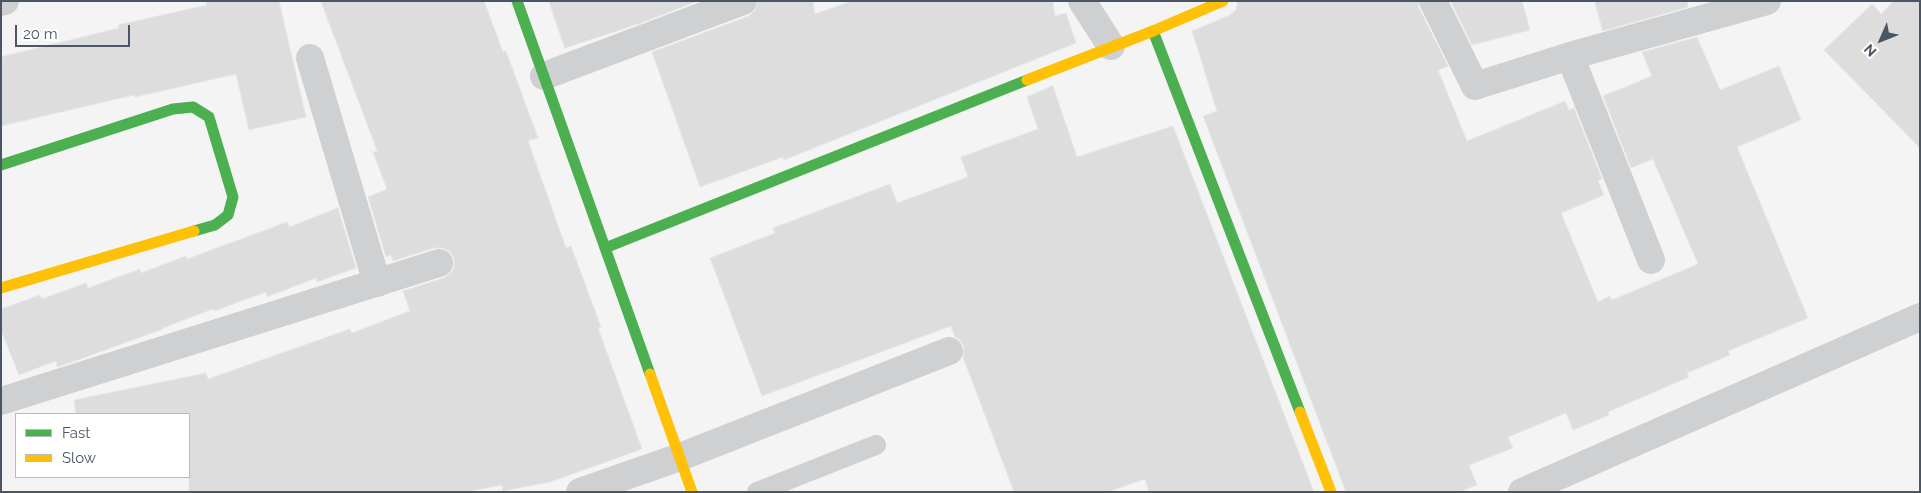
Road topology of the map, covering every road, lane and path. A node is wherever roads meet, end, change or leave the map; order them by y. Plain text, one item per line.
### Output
1 (5, 1) edge
2 (517, 1) edge
3 (743, 1) edge
4 (1082, 1) edge
5 (1223, 1) edge
6 (1433, 1) edge
7 (1767, 1) edge
8 (1, 2) edge
9 (1740, 4) edge
10 (1153, 31) junction
11 (1110, 46) junction
12 (1570, 56) junction
13 (310, 58) dead end
14 (544, 76) junction
15 (1, 165) edge
16 (605, 248) junction
17 (1651, 260) dead end
18 (439, 263) dead end
19 (377, 283) junction
20 (1, 288) edge
21 (1920, 317) edge
22 (949, 351) dead end
23 (1, 401) edge
24 (876, 445) dead end
25 (680, 457) junction
26 (580, 492) edge
27 (692, 492) edge
28 (757, 492) edge
29 (1331, 492) edge
30 (1522, 492) edge

1 - 8 street
2 - 14 street
3 - 14 street
4 - 11 street
5 - 10 street
6 - 12 street
7 - 9 street
9 - 12 street
10 - 11 street
10 - 29 street
11 - 16 street
12 - 17 street
13 - 19 street
14 - 16 street
15 - 20 street
16 - 25 street
18 - 19 street
19 - 23 street
21 - 30 street
22 - 25 street
24 - 28 lane
25 - 26 street
25 - 27 street

